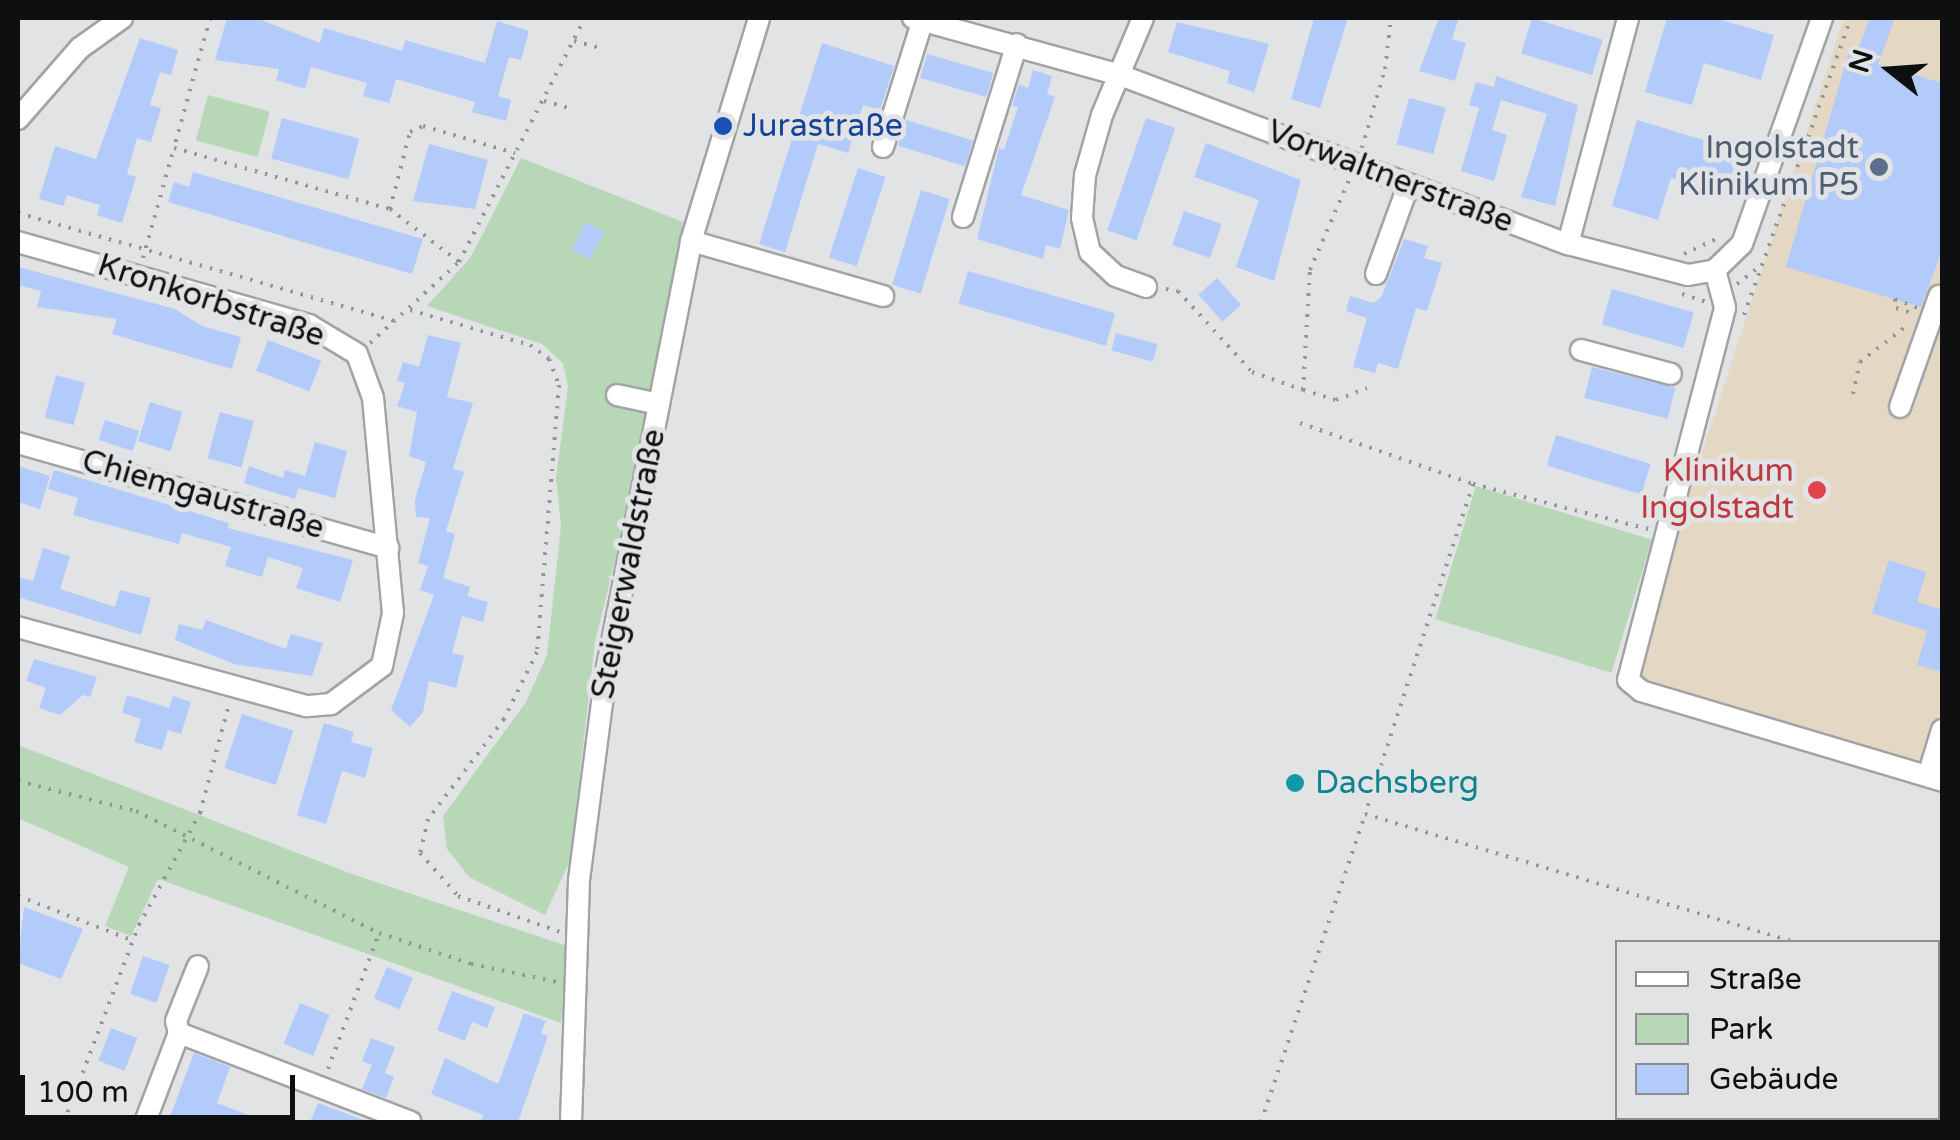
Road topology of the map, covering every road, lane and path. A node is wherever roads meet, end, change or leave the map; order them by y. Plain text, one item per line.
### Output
1 (122, 18) edge
2 (210, 18) edge
3 (585, 18) edge
4 (759, 18) edge
5 (918, 18) edge
6 (1144, 18) edge
7 (1391, 18) edge
8 (1627, 18) edge
9 (1822, 18) edge
10 (1851, 18) edge
11 (574, 40) junction
12 (1018, 44) junction
13 (604, 49) dead end
14 (1120, 75) junction
15 (544, 101) junction
16 (572, 109) dead end
17 (18, 119) edge
18 (883, 146) dead end
19 (174, 148) junction
20 (517, 153) junction
21 (1378, 159) dead end
22 (1355, 166) junction
23 (1408, 186) junction
24 (390, 210) junction
25 (18, 213) edge
26 (963, 217) dead end
27 (1724, 234) dead end
28 (692, 240) junction
29 (18, 242) edge
30 (1568, 244) junction
31 (145, 250) junction
32 (1683, 254) dead end
33 (459, 262) junction
34 (1764, 263) dead end
35 (1715, 270) junction
36 (1376, 274) dead end
37 (138, 276) junction
38 (1146, 287) joint
39 (883, 296) dead end
40 (1936, 307) edge
41 (410, 310) junction
42 (394, 321) junction
43 (1581, 350) dead end
44 (357, 354) junction
45 (1671, 374) dead end
46 (1368, 388) dead end
47 (1304, 390) junction
48 (1854, 394) dead end
49 (617, 395) dead end
50 (659, 404) junction
51 (1900, 407) dead end
52 (1300, 423) dead end
53 (18, 442) edge
54 (1474, 484) junction
55 (1662, 533) junction
56 (388, 548) junction
57 (18, 626) edge
58 (233, 690) junction
59 (1942, 730) edge
60 (1935, 779) edge
61 (18, 781) edge
62 (1365, 814) junction
63 (189, 835) junction
64 (18, 896) edge
65 (380, 933) junction
66 (576, 937) junction
67 (134, 940) junction
68 (1787, 940) edge
69 (198, 966) dead end
70 (574, 985) junction
71 (179, 1033) junction
72 (321, 1088) junction
73 (64, 1122) edge
74 (145, 1122) edge
75 (412, 1122) edge
76 (571, 1122) edge
77 (1261, 1122) edge

1 - 17 street
2 - 19 path
3 - 11 path
4 - 28 street, Steigerwaldstraße
5 - 12 street
5 - 18 street
6 - 14 street
7 - 21 path
8 - 30 street
9 - 35 street
10 - 34 path
11 - 13 path
11 - 15 path
12 - 14 street
12 - 26 street
14 - 22 street, Vorwaltnerstraße
14 - 38 street
15 - 16 path
15 - 20 path
19 - 24 path
19 - 31 path
20 - 24 path
20 - 33 path
22 - 23 street, Vorwaltnerstraße
22 - 47 path
23 - 30 street, Vorwaltnerstraße
23 - 36 street
24 - 33 path
25 - 31 path
27 - 32 path
28 - 39 street
28 - 50 street, Steigerwaldstraße
29 - 37 street, Kronkorbstraße
30 - 35 street, Vorwaltnerstraße
31 - 37 path
31 - 42 path
33 - 41 path
35 - 55 street
37 - 44 street, Kronkorbstraße
38 - 47 path
40 - 40 path
40 - 48 path
40 - 51 street
41 - 42 path
41 - 66 path
42 - 44 path
43 - 45 street
44 - 56 street, Kronkorbstraße
46 - 47 path
49 - 50 street
50 - 66 street, Steigerwaldstraße
52 - 54 path
53 - 56 street, Chiemgaustraße
54 - 55 path
54 - 62 path
55 - 60 street
56 - 58 street, Kronkorbstraße
57 - 58 street, Kronkorbstraße
58 - 63 path
59 - 60 street
61 - 63 path
62 - 68 path
62 - 77 path
63 - 65 path
63 - 67 path
64 - 67 path
65 - 70 path
65 - 72 path
66 - 70 street, Steigerwaldstraße
67 - 73 path
69 - 71 street
70 - 76 street, Steigerwaldstraße
71 - 72 street
71 - 74 street
72 - 75 street

